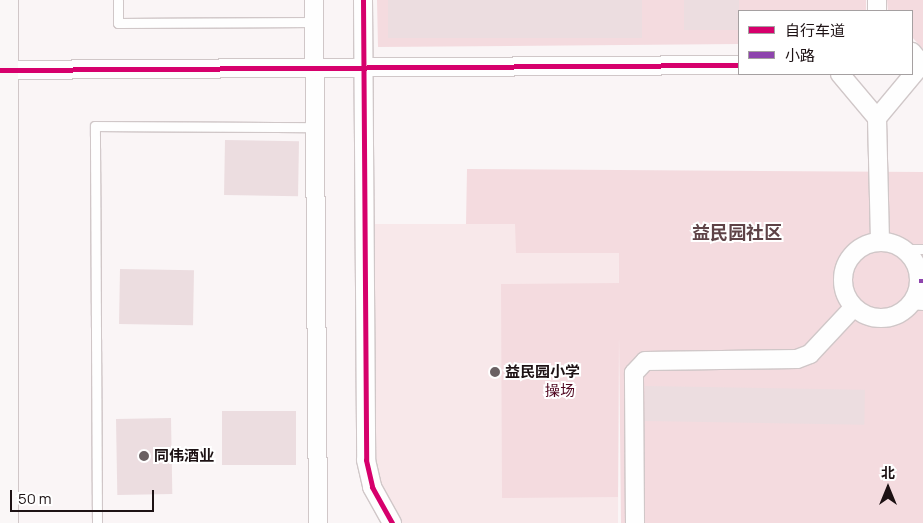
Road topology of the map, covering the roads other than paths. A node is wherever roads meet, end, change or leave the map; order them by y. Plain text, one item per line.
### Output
1 (5, 0) edge
2 (118, 0) edge
3 (314, 0) edge
4 (363, 0) edge
5 (314, 22) junction
6 (738, 65) edge
7 (364, 67) junction
8 (316, 69) junction
9 (3, 70) edge
10 (841, 75) edge
11 (907, 75) edge
12 (877, 118) junction
13 (316, 127) junction
14 (880, 242) junction
15 (903, 249) junction
16 (923, 249) edge
17 (917, 305) edge
18 (854, 307) junction
19 (5, 523) edge
20 (97, 523) edge
21 (318, 523) edge
22 (392, 523) edge
23 (635, 523) edge

1 - 9 main road
2 - 5 lane
3 - 5 street
4 - 7 street
5 - 8 street
6 - 7 street
7 - 8 street
7 - 22 street
8 - 9 street
8 - 13 street
9 - 19 main road
10 - 12 street
11 - 12 street
12 - 14 street
13 - 20 lane
13 - 21 street
14 - 15 street
14 - 18 street
15 - 16 lane
15 - 17 street
17 - 18 street
18 - 23 street

